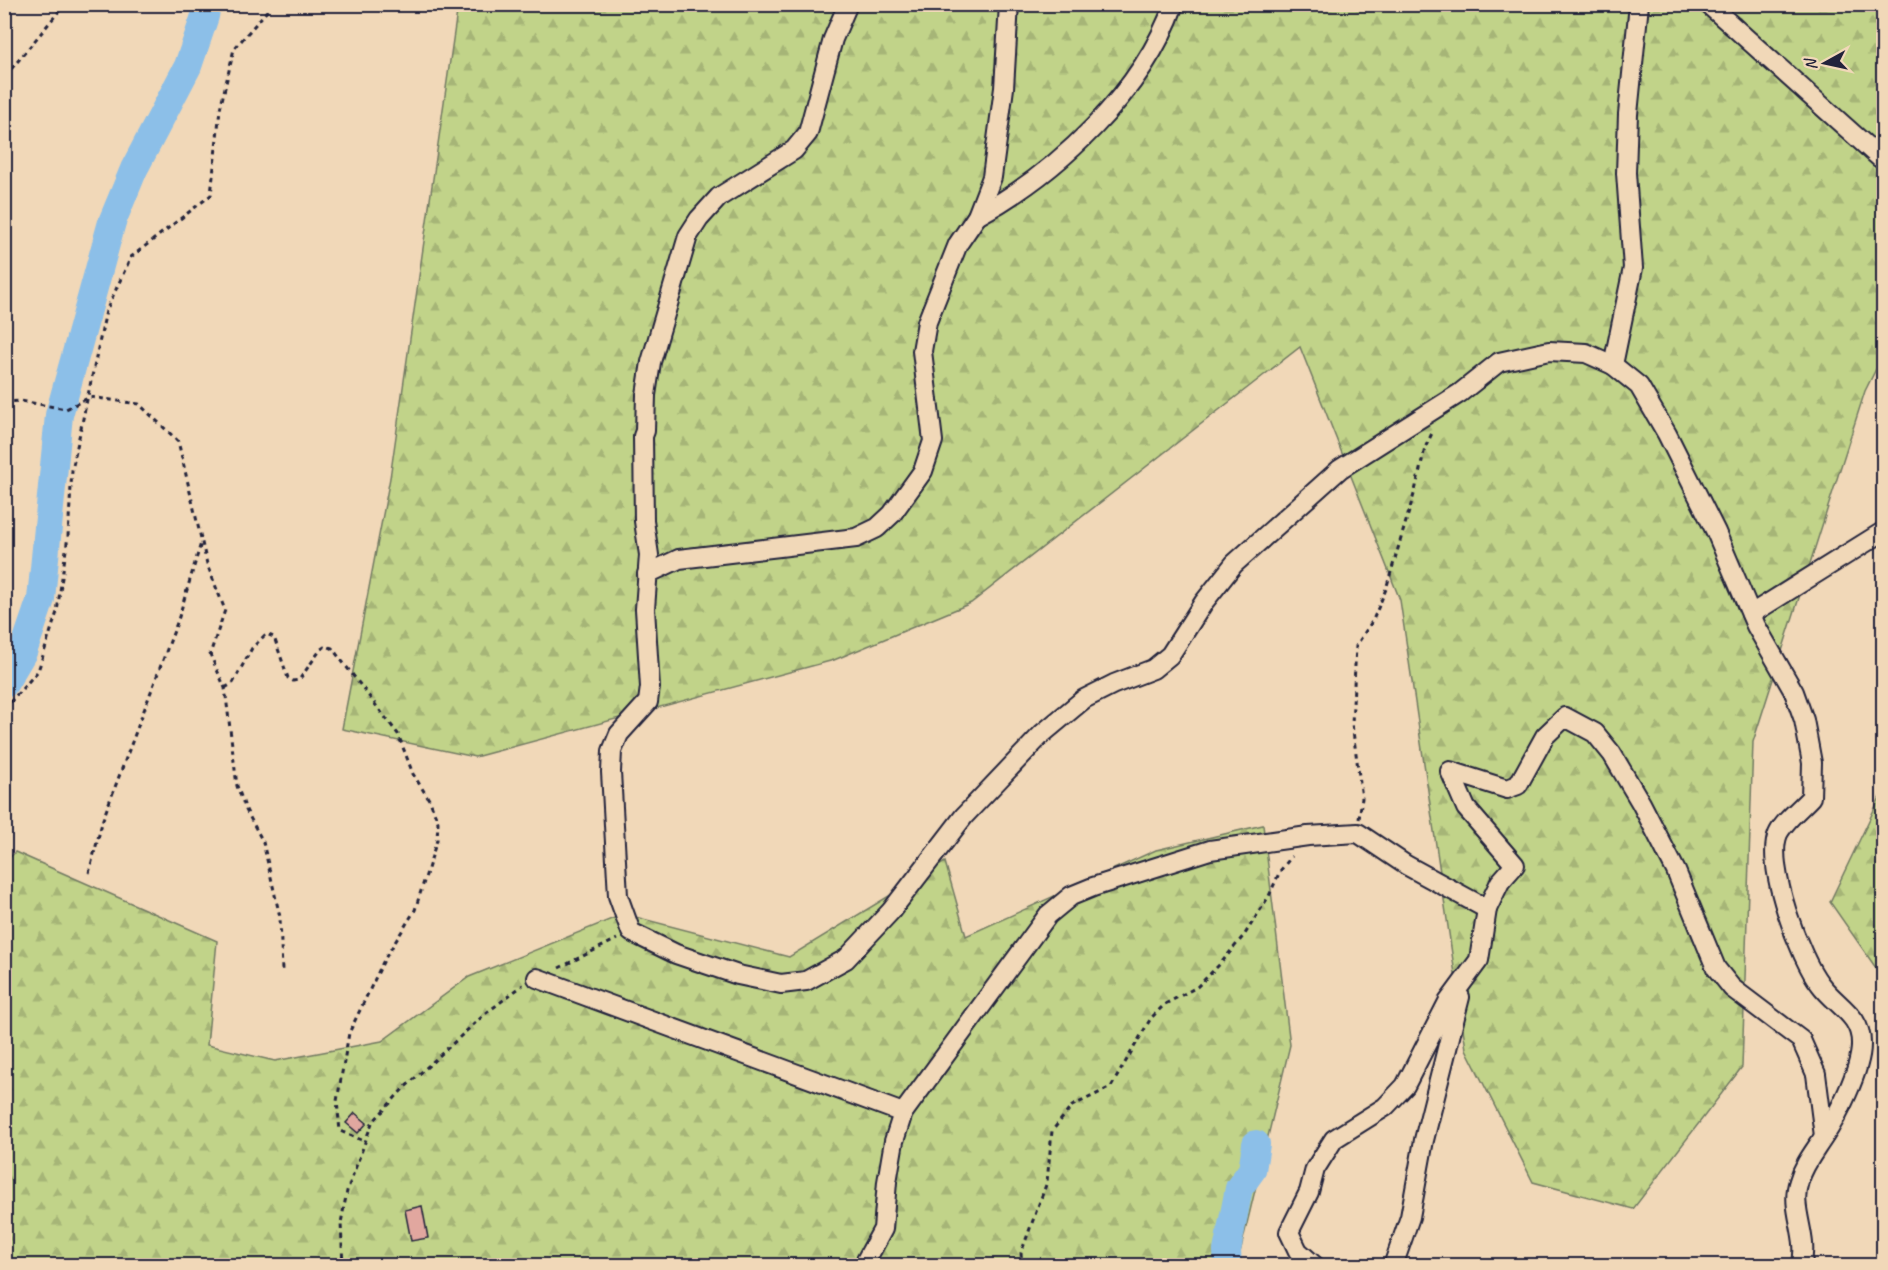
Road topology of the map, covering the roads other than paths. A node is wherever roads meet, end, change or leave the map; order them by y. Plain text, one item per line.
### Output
1 (848, 4) edge
2 (1009, 4) edge
3 (1174, 4) edge
4 (1639, 4) edge
5 (1708, 4) edge
6 (1884, 158) edge
7 (977, 216) junction
8 (1613, 365) junction
9 (1884, 531) edge
10 (647, 573) junction
11 (1751, 614) junction
12 (1487, 909) junction
13 (537, 978) road end
14 (1466, 978) junction
15 (903, 1113) junction
16 (1824, 1136) junction
17 (863, 1266) edge
18 (1315, 1266) edge
19 (1393, 1266) edge
20 (1801, 1266) edge

1 - 10 street
2 - 7 street
3 - 7 street
4 - 8 street
5 - 6 street
7 - 10 street
8 - 10 street
8 - 11 street
9 - 11 street
11 - 16 street
12 - 14 street
12 - 15 street
12 - 16 street
13 - 15 street
14 - 18 street
14 - 19 street
15 - 17 street
16 - 20 street

